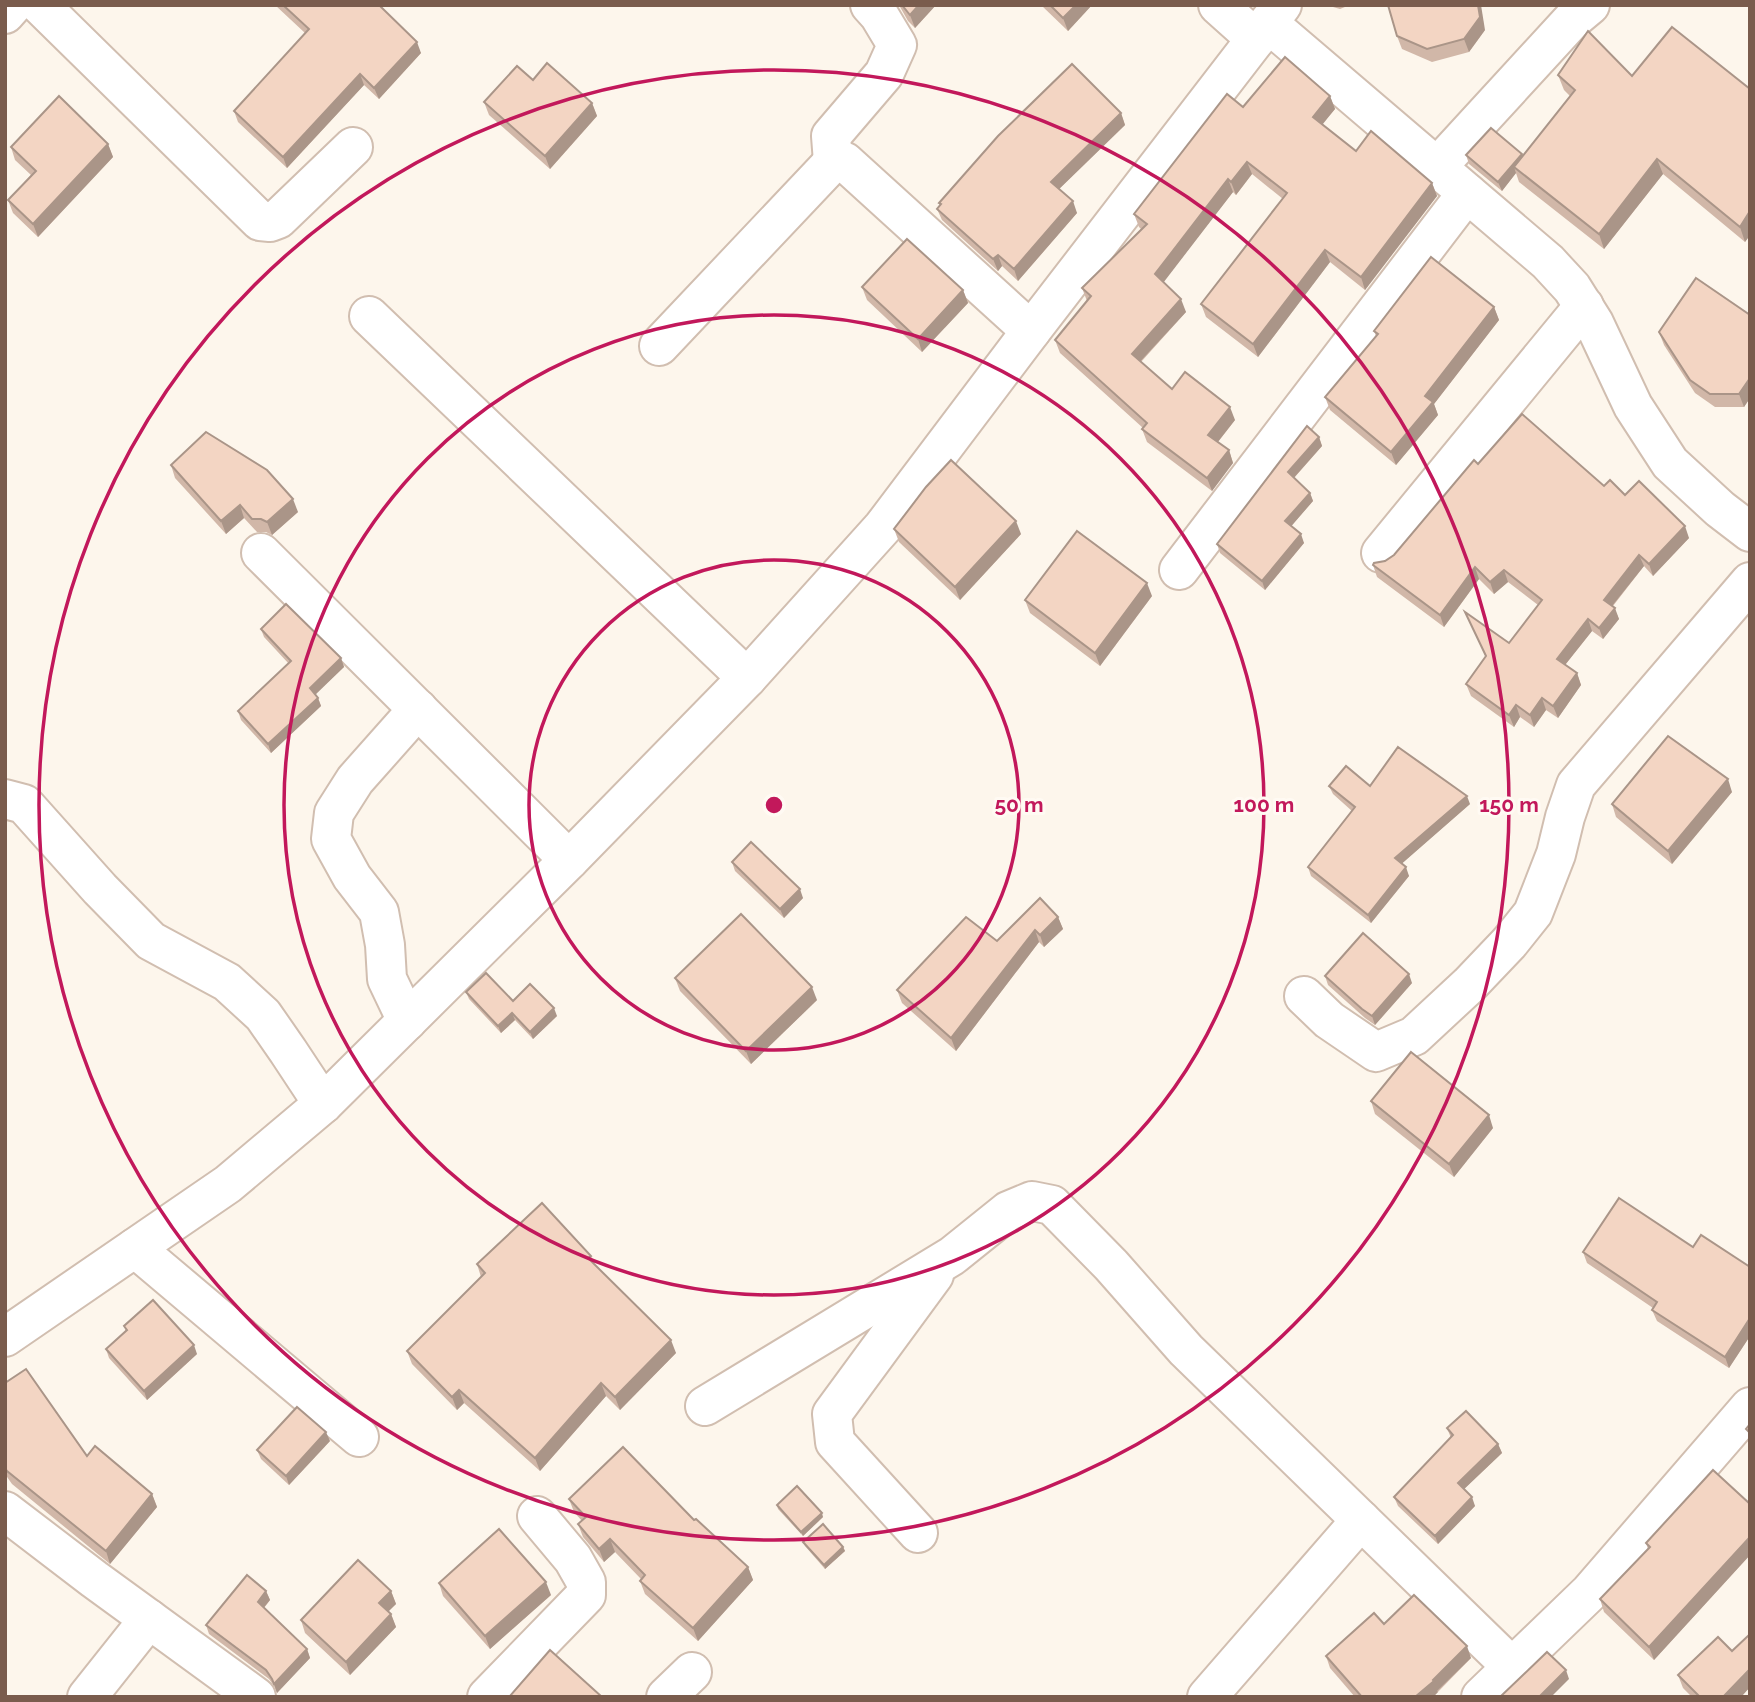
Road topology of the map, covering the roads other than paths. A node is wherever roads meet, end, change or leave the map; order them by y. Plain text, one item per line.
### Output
1 (13, 5) edge
2 (40, 5) edge
3 (870, 5) edge
4 (1218, 5) edge
5 (1590, 5) edge
6 (5, 13) edge
7 (1269, 23) edge
8 (353, 147) dead end
9 (833, 162) junction
10 (1437, 167) junction
11 (1467, 192) junction
12 (1584, 306) junction
13 (369, 316) dead end
14 (1031, 331) junction
15 (659, 345) dead end
16 (1748, 527) edge
17 (261, 553) dead end
18 (1381, 553) dead end
19 (1180, 570) dead end
20 (1750, 582) edge
21 (747, 678) junction
22 (418, 709) junction
23 (5, 799) edge
24 (569, 860) junction
25 (1304, 996) dead end
26 (407, 1021) junction
27 (323, 1104) junction
28 (135, 1248) junction
29 (946, 1259) junction
30 (5, 1337) edge
31 (705, 1406) dead end
32 (1750, 1406) edge
33 (359, 1437) dead end
34 (5, 1511) edge
35 (537, 1516) dead end
36 (1361, 1520) junction
37 (918, 1533) dead end
38 (149, 1619) junction
39 (1512, 1667) junction
40 (88, 1697) edge
41 (256, 1697) edge
42 (486, 1697) edge
43 (1207, 1697) edge
44 (1481, 1697) edge

1 - 6 street
2 - 8 street
3 - 9 street
4 - 7 street
5 - 10 street
7 - 10 street
7 - 14 street
9 - 14 street
9 - 15 street
10 - 11 street
11 - 12 street
11 - 19 street
12 - 16 street
12 - 18 street
13 - 21 street
14 - 21 street
17 - 22 street
20 - 25 street
21 - 24 street
22 - 24 street
22 - 26 street
23 - 27 street
24 - 26 street
26 - 27 street
27 - 28 street
28 - 30 street
28 - 33 street
29 - 31 street
29 - 36 street
29 - 37 street
32 - 39 street
34 - 38 street
35 - 42 street
36 - 39 street
36 - 43 street
38 - 40 street
38 - 41 street
39 - 44 street

